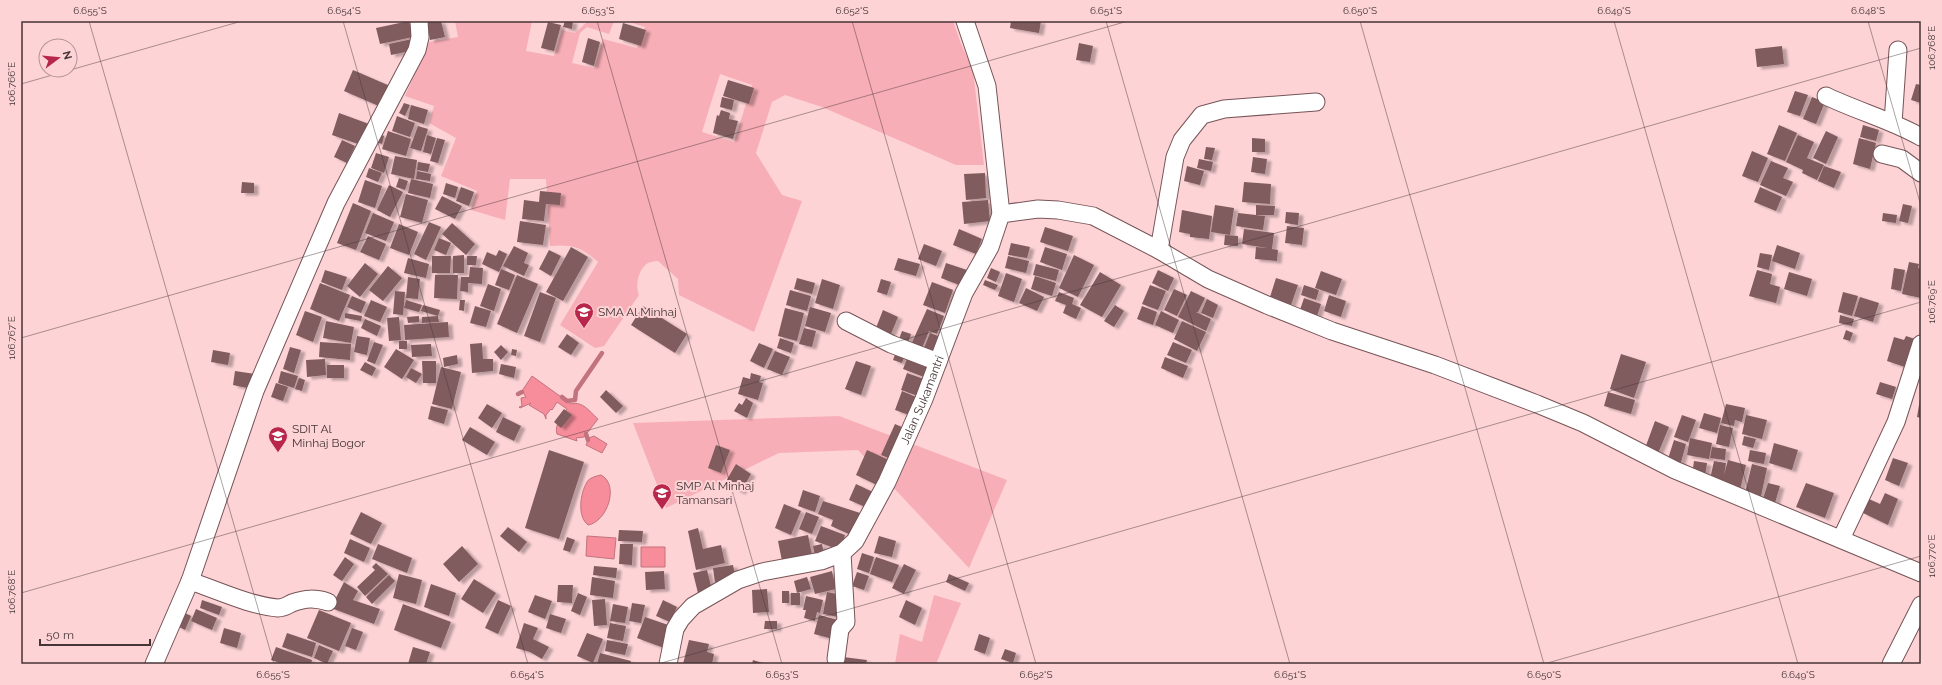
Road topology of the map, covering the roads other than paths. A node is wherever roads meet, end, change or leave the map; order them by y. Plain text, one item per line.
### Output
1 (420, 21) edge
2 (965, 21) edge
3 (1898, 50) dead end
4 (1826, 96) dead end
5 (1316, 102) dead end
6 (1893, 123) junction
7 (1921, 137) edge
8 (1882, 154) dead end
9 (1921, 173) edge
10 (1001, 214) junction
11 (1159, 250) junction
12 (846, 321) dead end
13 (1921, 344) edge
14 (938, 362) junction
15 (1841, 539) junction
16 (842, 553) junction
17 (1921, 573) edge
18 (190, 581) junction
19 (328, 602) dead end
20 (1921, 606) edge
21 (836, 659) dead end
22 (154, 664) edge
23 (668, 664) edge
24 (1892, 664) edge

1 - 18 street
2 - 10 street, Jalan Sukamantri
3 - 6 street
4 - 6 street
5 - 11 street
6 - 7 street
8 - 9 street
10 - 11 street
10 - 14 street, Jalan Sukamantri
11 - 15 street
12 - 14 street
13 - 15 street
14 - 16 street, Jalan Sukamantri
15 - 17 street
16 - 21 street
16 - 23 street, Jalan Sukamantri
18 - 19 street
18 - 22 street
20 - 24 street

